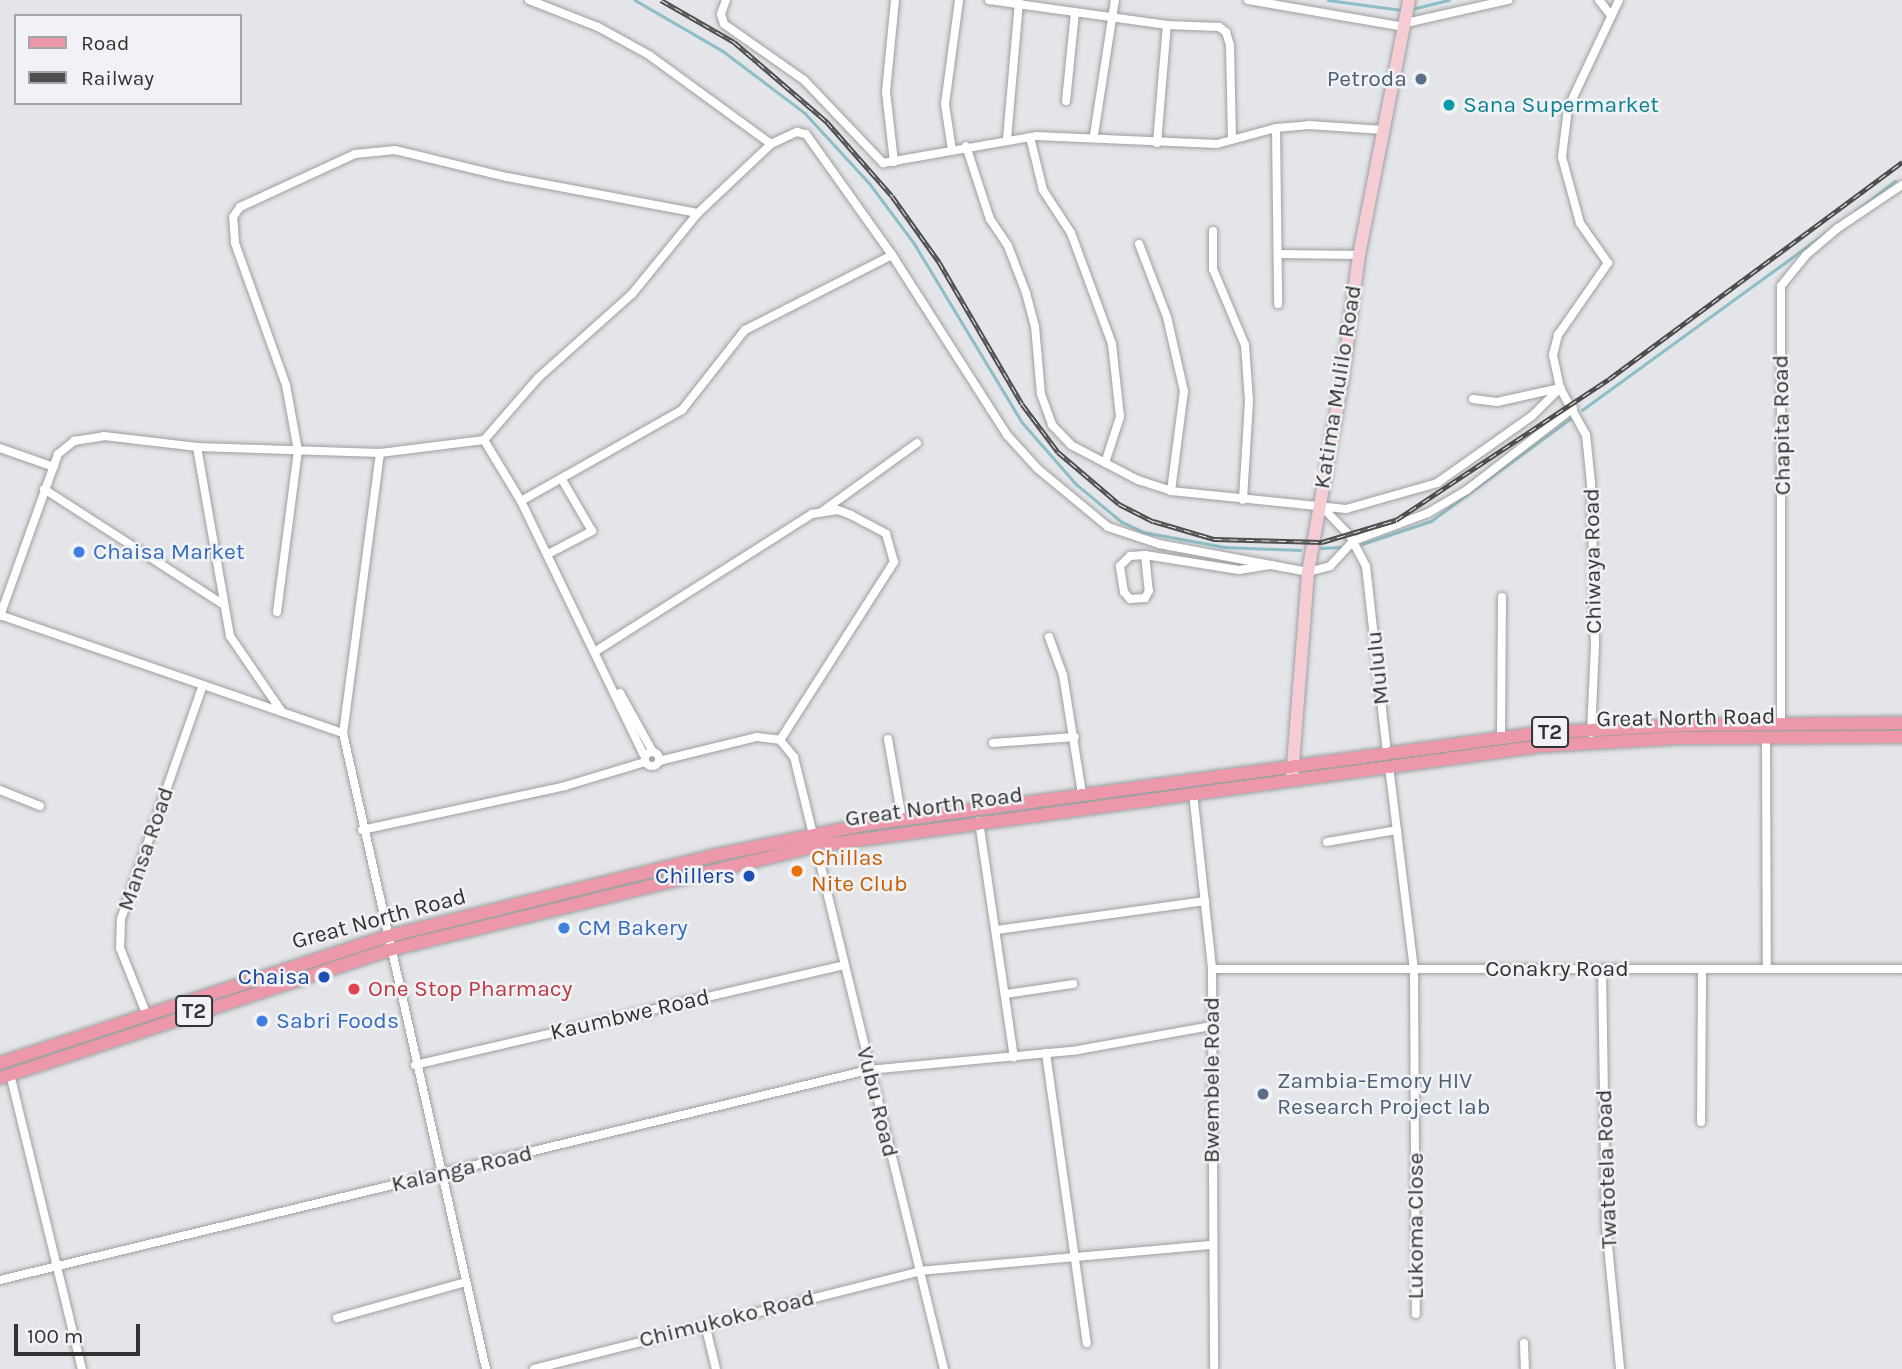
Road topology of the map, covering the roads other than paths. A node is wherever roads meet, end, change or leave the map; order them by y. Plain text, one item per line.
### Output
1 (529, 0) edge
2 (726, 0) edge
3 (895, 0) edge
4 (960, 0) edge
5 (989, 0) edge
6 (1115, 0) edge
7 (1248, 0) edge
8 (1508, 0) edge
9 (1599, 0) edge
10 (1619, 0) edge
11 (1019, 2) edge
12 (1075, 13) junction
13 (1407, 14) edge
14 (1610, 14) junction
15 (1111, 18) junction
16 (1167, 26) junction
17 (1066, 101) dead end
18 (1276, 128) junction
19 (1383, 130) junction
20 (1094, 135) junction
21 (1030, 136) junction
22 (1232, 137) junction
23 (1007, 139) junction
24 (771, 144) junction
25 (1157, 144) junction
26 (966, 146) junction
27 (952, 150) junction
28 (894, 162) junction
29 (1902, 185) edge
30 (698, 213) junction
31 (1213, 231) dead end
32 (1139, 243) dead end
33 (892, 254) junction
34 (1278, 254) junction
35 (1359, 255) junction
36 (1278, 304) dead end
37 (1560, 388) junction
38 (1473, 400) dead end
39 (1573, 408) junction
40 (484, 440) junction
41 (917, 443) dead end
42 (197, 447) junction
43 (0, 448) edge
44 (298, 451) junction
45 (380, 453) junction
46 (1105, 463) junction
47 (54, 467) junction
48 (561, 478) junction
49 (44, 489) junction
50 (1171, 491) junction
51 (1243, 500) junction
52 (521, 501) junction
53 (1321, 509) junction
54 (823, 511) junction
55 (1353, 541) junction
56 (548, 554) junction
57 (1145, 555) junction
58 (1274, 564) junction
59 (1308, 572) junction
60 (1502, 597) dead end
61 (224, 606) junction
62 (277, 612) dead end
63 (0, 615) edge
64 (1049, 637) dead end
65 (596, 650) junction
66 (203, 685) junction
67 (282, 712) junction
68 (1781, 723) junction
69 (1902, 723) edge
70 (343, 733) junction
71 (1591, 735) junction
72 (1074, 737) junction
73 (1766, 737) junction
74 (1902, 737) edge
75 (1500, 738) junction
76 (888, 739) dead end
77 (780, 740) junction
78 (993, 743) dead end
79 (1387, 752) junction
80 (651, 758) junction
81 (1292, 764) junction
82 (1389, 766) junction
83 (1292, 778) junction
84 (0, 790) edge
85 (1193, 793) junction
86 (1082, 794) junction
87 (40, 806) dead end
88 (902, 818) junction
89 (979, 821) junction
90 (362, 830) junction
91 (1397, 830) junction
92 (814, 840) junction
93 (1327, 842) dead end
94 (1205, 901) junction
95 (997, 930) junction
96 (385, 937) junction
97 (389, 950) junction
98 (844, 965) junction
99 (1212, 969) junction
100 (1414, 969) junction
101 (1602, 969) junction
102 (1702, 969) junction
103 (1767, 969) junction
104 (1902, 969) edge
105 (1073, 984) dead end
106 (1006, 994) junction
107 (146, 1013) junction
108 (1212, 1027) junction
109 (1046, 1053) junction
110 (1014, 1057) junction
111 (0, 1063) edge
112 (415, 1065) junction
113 (868, 1070) junction
114 (5, 1076) edge
115 (1701, 1122) dead end
116 (440, 1174) junction
117 (1212, 1245) junction
118 (1075, 1255) junction
119 (56, 1265) junction
120 (920, 1271) junction
121 (0, 1280) edge
122 (466, 1282) junction
123 (1416, 1314) dead end
124 (337, 1318) dead end
125 (705, 1324) junction
126 (1087, 1343) dead end
127 (1524, 1343) dead end
128 (1214, 1367) edge
129 (82, 1369) edge
130 (486, 1369) edge
131 (534, 1369) edge
132 (716, 1369) edge
133 (944, 1369) edge
134 (1525, 1369) edge
135 (1620, 1369) edge

1 - 24 street
2 - 28 street
3 - 28 street
4 - 27 street
5 - 11 street
6 - 15 street
7 - 13 street
8 - 13 street
9 - 14 street
10 - 14 street
11 - 12 street
11 - 23 street
12 - 15 street
12 - 17 street
13 - 19 main road, Katima Mulilo Road
14 - 37 street
15 - 16 street
15 - 20 street
16 - 22 street
16 - 25 street
18 - 19 street
18 - 22 street
18 - 34 street
19 - 35 main road, Katima Mulilo Road
20 - 21 street
20 - 25 street
21 - 23 street
21 - 46 street
22 - 25 street
23 - 26 street
24 - 30 street
24 - 33 street
26 - 27 street
26 - 46 street
27 - 28 street
29 - 68 street, Chapita Road
30 - 40 street
30 - 44 street
31 - 51 street
32 - 50 street
33 - 48 street
33 - 58 street
34 - 35 street
34 - 36 street
35 - 53 main road, Katima Mulilo Road
37 - 38 street
37 - 39 street, Chiwaya Road
37 - 53 street
39 - 55 street
39 - 71 street, Chiwaya Road
40 - 45 street
40 - 52 street
41 - 54 street
42 - 44 street
42 - 47 street
42 - 61 street
43 - 47 street
44 - 45 street
44 - 62 street
45 - 70 street
46 - 50 street
47 - 49 street
48 - 52 street
48 - 56 street
49 - 61 street
49 - 63 street
50 - 51 street
51 - 53 street
52 - 56 street
53 - 55 street, Mululu
53 - 59 main road, Katima Mulilo Road
54 - 65 street
54 - 77 street
55 - 59 street
55 - 79 street, Mululu
56 - 65 street
57 - 57 street
57 - 58 street
58 - 59 street
59 - 81 main road, Katima Mulilo Road
60 - 75 street
61 - 67 street
63 - 66 street
64 - 72 street
65 - 80 street
66 - 67 street
66 - 107 street, Mansa Road
67 - 70 street
68 - 69 main road, Great North Road / T2
68 - 71 main road, Great North Road / T2
70 - 90 street
71 - 73 main road, Great North Road / T2
71 - 75 main road, Great North Road / T2
71 - 82 main road, Great North Road / T2
72 - 78 street
72 - 86 street
73 - 74 main road, Great North Road / T2
73 - 103 street
75 - 79 main road, Great North Road / T2
76 - 88 street
77 - 80 street
77 - 92 street, Vubu Road
79 - 81 main road, Great North Road / T2
80 - 90 street
81 - 83 main road, Katima Mulilo Road
81 - 86 main road, Great North Road / T2
82 - 83 main road, Great North Road / T2
82 - 91 street, Lukoma Close
83 - 85 main road, Great North Road / T2
84 - 87 street
85 - 89 main road, Great North Road / T2
85 - 94 street, Bwembele Road
86 - 88 main road, Great North Road / T2
88 - 92 main road, Great North Road / T2
89 - 92 main road, Great North Road / T2
89 - 95 street
90 - 96 street
91 - 93 street
91 - 100 street, Lukoma Close
92 - 96 main road, Great North Road / T2
92 - 97 main road, Great North Road / T2
92 - 98 street, Vubu Road
94 - 95 street
94 - 99 street, Bwembele Road
95 - 106 street
96 - 97 street
96 - 107 main road, Great North Road / T2
97 - 112 street
97 - 114 main road, Great North Road / T2
98 - 112 street, Kaumbwe Road
98 - 113 street, Vubu Road
99 - 100 street, Conakry Road
99 - 108 street, Bwembele Road
100 - 101 street, Conakry Road
100 - 123 street, Lukoma Close
101 - 102 street, Conakry Road
101 - 135 street, Twatotela Road
102 - 103 street, Conakry Road
102 - 115 street
103 - 104 street, Conakry Road
105 - 106 street
106 - 110 street
107 - 111 main road, Great North Road / T2
108 - 109 street, Kalanga Road
108 - 117 street, Bwembele Road
109 - 110 street, Kalanga Road
109 - 118 street
110 - 113 street, Kalanga Road
112 - 116 street
113 - 116 street, Kalanga Road
113 - 120 street, Vubu Road
114 - 119 street
116 - 119 street, Kalanga Road
116 - 122 street
117 - 118 street, Chimukoko Road
117 - 128 street, Bwembele Road
118 - 120 street, Chimukoko Road
118 - 126 street
119 - 121 street, Kalanga Road
119 - 129 street
120 - 125 street, Chimukoko Road
120 - 133 street, Vubu Road
122 - 124 street
122 - 130 street
125 - 131 street, Chimukoko Road
125 - 132 street
127 - 134 street

